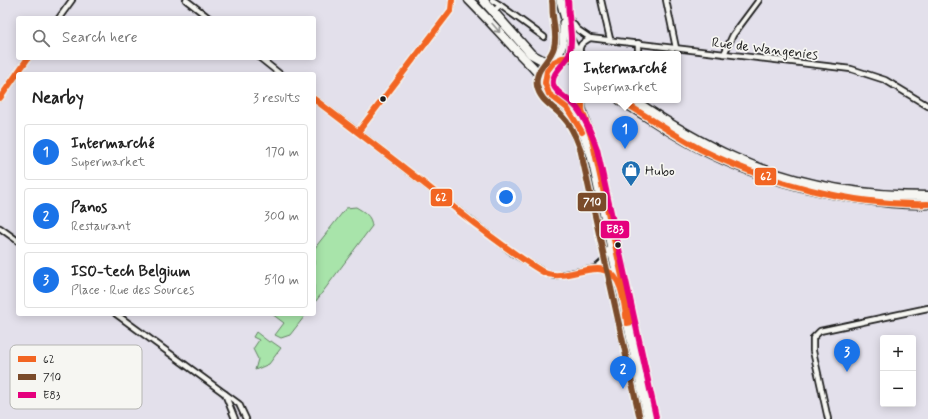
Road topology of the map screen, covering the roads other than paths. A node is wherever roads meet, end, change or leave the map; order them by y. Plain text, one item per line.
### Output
1 (72, 0) edge
2 (186, 0) edge
3 (452, 0) edge
4 (468, 0) edge
5 (484, 0) edge
6 (492, 0) edge
7 (601, 0) edge
8 (666, 0) edge
9 (759, 0) edge
10 (560, 4) edge
11 (497, 8) junction
12 (60, 16) edge
13 (206, 16) edge
14 (565, 16) junction
15 (544, 37) dead end
16 (590, 38) junction
17 (610, 39) junction
18 (638, 43) junction
19 (676, 48) junction
20 (577, 51) edge
21 (579, 51) edge
22 (638, 51) edge
23 (724, 54) junction
24 (569, 58) edge
25 (27, 60) edge
26 (262, 60) edge
27 (556, 61) junction
28 (18, 72) edge
29 (278, 72) edge
30 (16, 75) edge
31 (545, 83) junction
32 (0, 98) edge
33 (316, 100) edge
34 (558, 101) junction
35 (571, 103) edge
36 (581, 103) edge
37 (625, 103) edge
38 (639, 103) edge
39 (928, 106) edge
40 (358, 132) junction
41 (928, 196) edge
42 (928, 204) edge
43 (0, 228) edge
44 (16, 240) edge
45 (610, 243) junction
46 (596, 268) junction
47 (618, 282) junction
48 (928, 308) edge
49 (119, 316) edge
50 (630, 322) junction
51 (640, 369) junction
52 (224, 393) junction
53 (235, 419) edge
54 (246, 419) edge
55 (648, 419) edge
56 (654, 419) edge
57 (828, 419) edge

1 - 12 street
2 - 13 street
3 - 40 street
4 -> 31 highway
5 - 11 highway
6 - 11 street
7 - 17 street
8 - 19 street
9 - 23 street
10 - 14 main road
10 - 27 main road
11 - 15 street
11 - 27 highway
14 - 16 street
14 - 20 main road
16 - 17 street, Rue de Wangenies
16 - 21 street
17 - 18 street, Rue de Wangenies
18 - 19 street, Rue de Wangenies
18 - 22 street
19 - 23 street, Rue de Wangenies
23 - 39 street, Rue de Wangenies
24 - 27 highway
25 - 28 street
26 - 29 street
27 - 31 highway
30 - 32 street
31 - 34 highway
33 - 40 street
34 - 35 highway
34 - 45 main road
36 - 50 main road
37 - 42 highway
38 - 41 highway
40 - 46 street
43 - 44 street
45 - 46 street
45 - 47 main road
46 - 47 street
47 - 50 main road
48 - 57 street
49 - 52 street
50 - 51 main road
51 - 55 main road
51 - 56 main road
52 - 53 street
52 - 54 street

